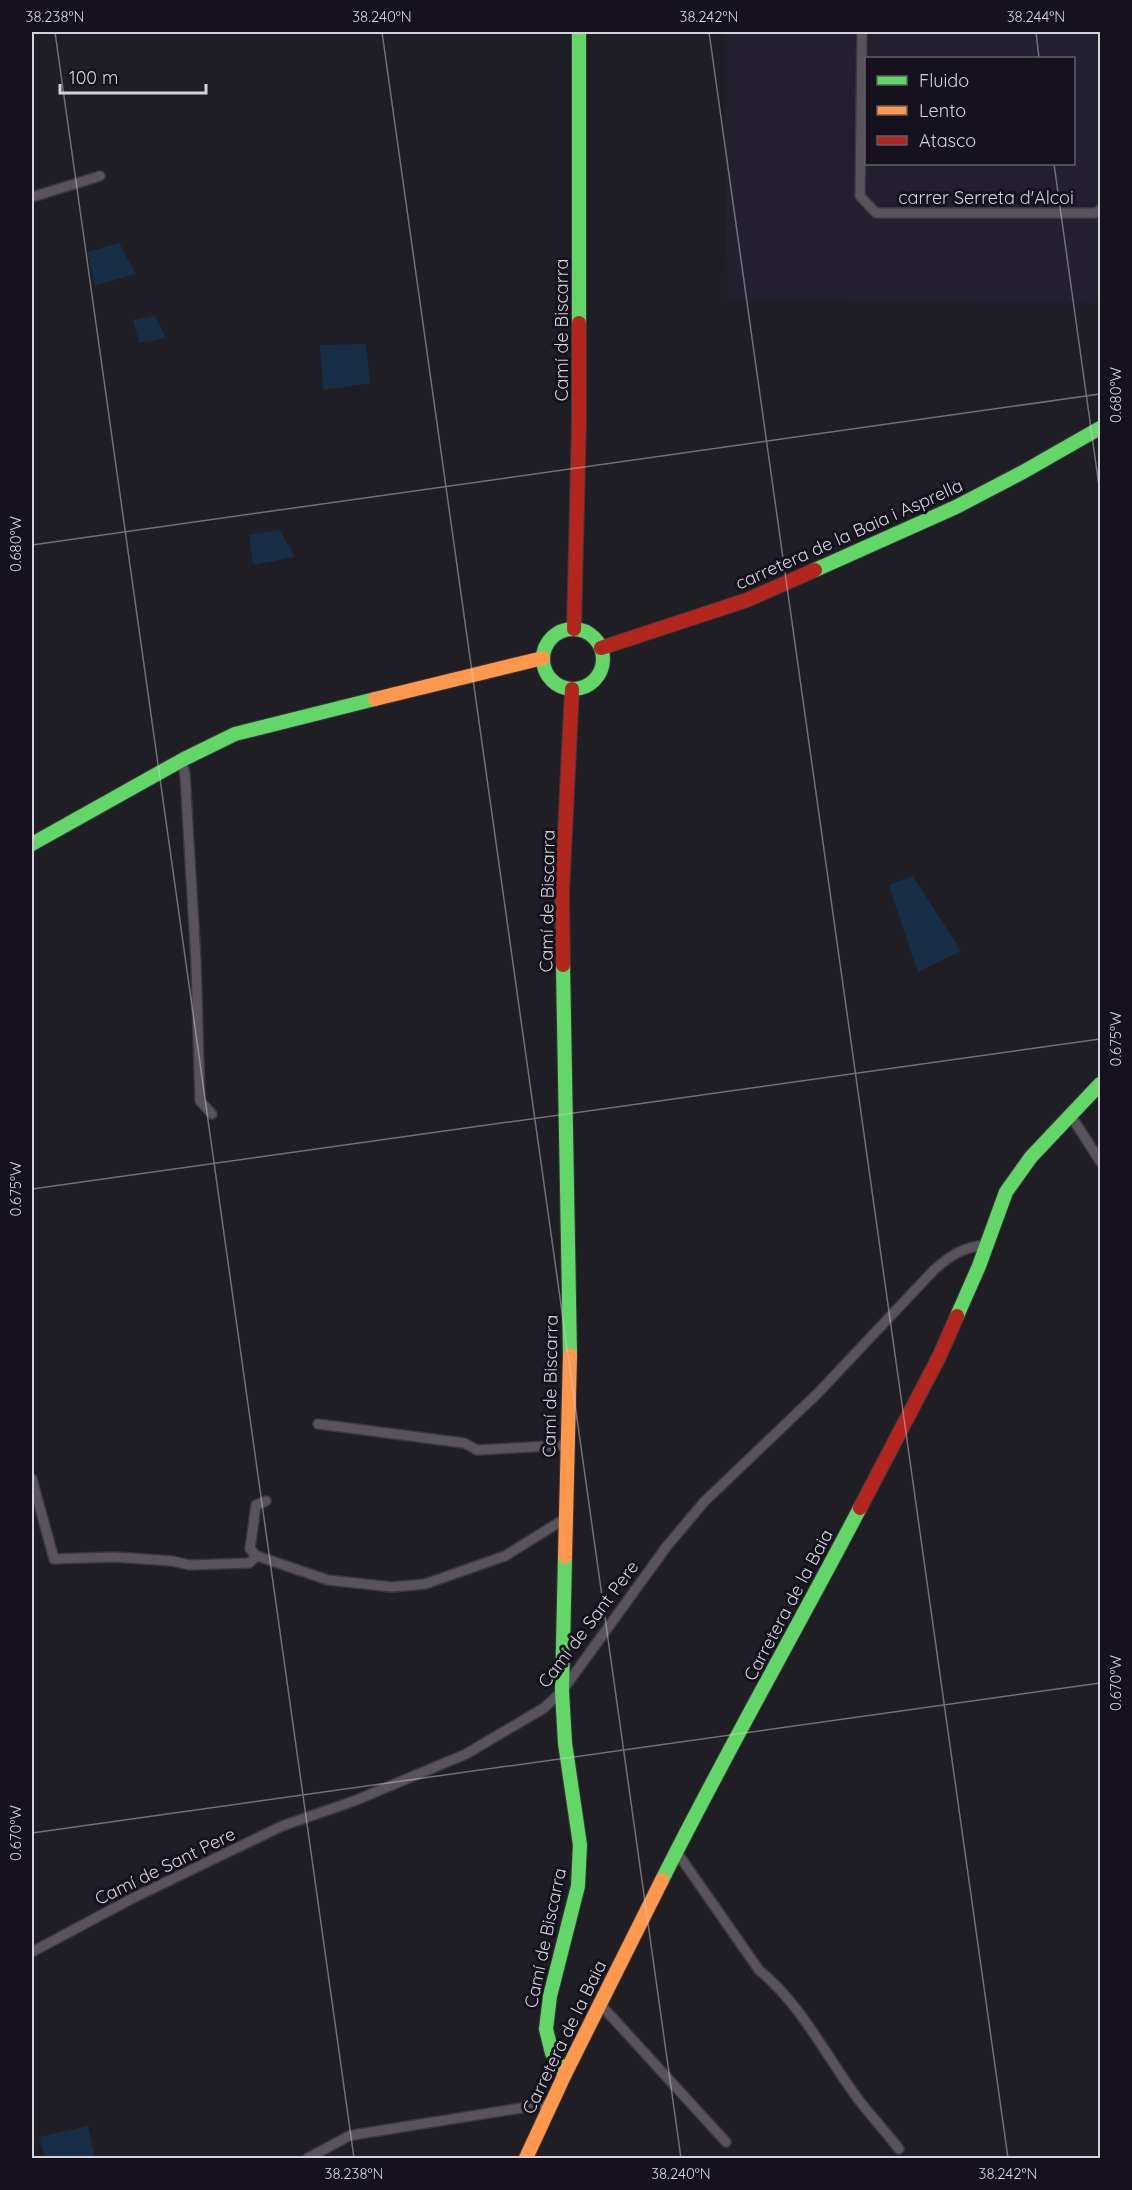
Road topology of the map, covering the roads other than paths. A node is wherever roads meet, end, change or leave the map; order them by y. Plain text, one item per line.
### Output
1 (579, 32) edge
2 (862, 32) edge
3 (100, 176) dead end
4 (32, 197) edge
5 (1098, 212) edge
6 (1101, 428) edge
7 (574, 629) junction
8 (601, 648) junction
9 (543, 658) junction
10 (572, 689) junction
11 (182, 760) junction
12 (32, 844) edge
13 (1101, 1084) edge
14 (212, 1114) dead end
15 (1071, 1116) junction
16 (1101, 1161) edge
17 (986, 1245) junction
18 (318, 1424) dead end
19 (567, 1445) junction
20 (32, 1479) edge
21 (266, 1501) dead end
22 (566, 1518) junction
23 (256, 1556) junction
24 (562, 1691) junction
25 (676, 1851) junction
26 (32, 1952) edge
27 (600, 2004) junction
28 (565, 2074) junction
29 (552, 2103) junction
30 (726, 2142) dead end
31 (899, 2149) dead end
32 (308, 2158) edge
33 (526, 2158) edge

1 - 7 main road, Camí de Biscarra
2 - 5 street, carrer Serreta d'Alcoi
3 - 4 street
6 - 8 main road, carretera de la Baia i Asprella
7 - 8 main road
7 - 9 main road
8 - 10 main road
9 - 10 main road
9 - 11 main road
10 - 19 main road, Camí de Biscarra
11 - 12 main road
11 - 14 street
13 - 15 main road, Carretera de la Baia
15 - 16 street
15 - 17 main road, Carretera de la Baia
17 - 24 street, Camí de Sant Pere
17 - 25 main road, Carretera de la Baia
18 - 19 street
19 - 22 main road, Camí de Biscarra
20 - 23 street
21 - 23 street
22 - 23 street
22 - 24 main road, Camí de Biscarra
24 - 26 street, Camí de Sant Pere
24 - 28 main road, Camí de Biscarra
25 - 27 main road, Carretera de la Baia
25 - 31 street
27 - 28 main road, Carretera de la Baia
27 - 30 street
28 - 29 main road, Carretera de la Baia
29 - 32 street
29 - 33 main road, Carretera de la Baia

